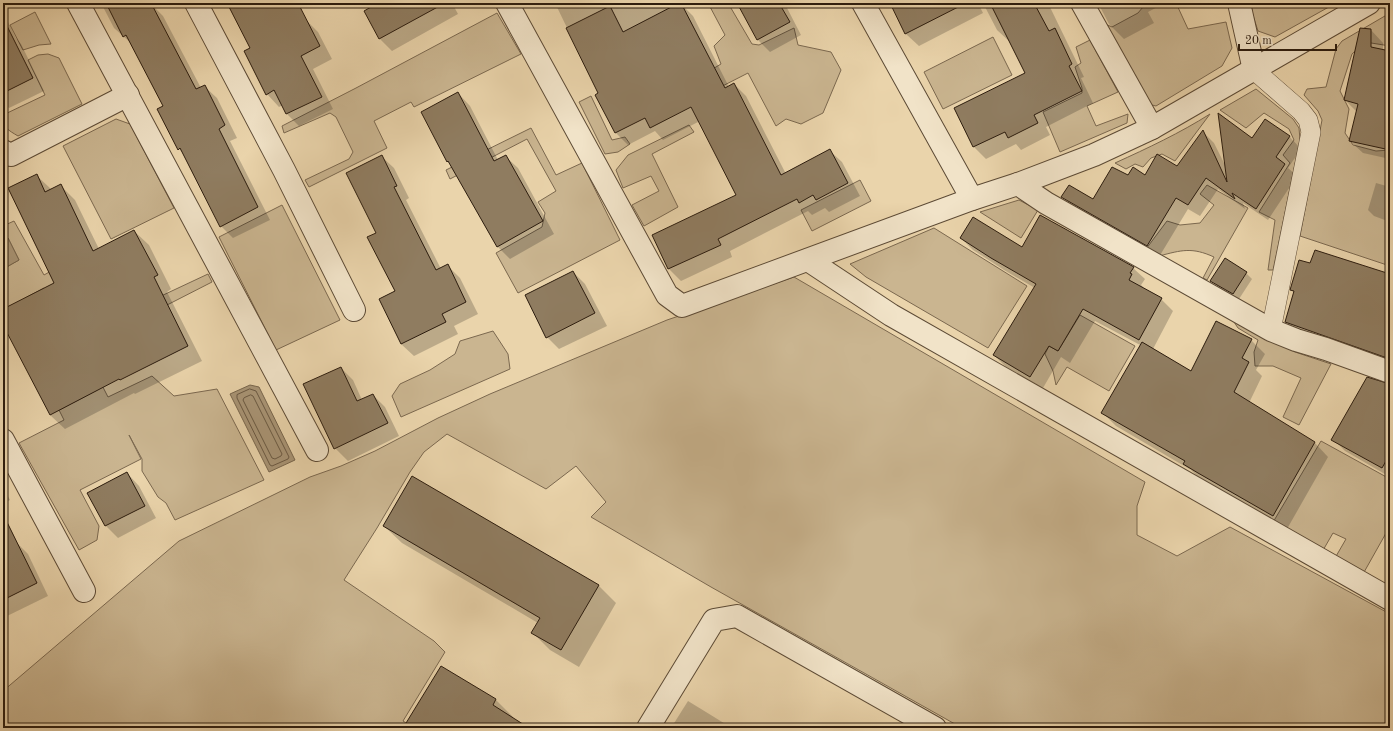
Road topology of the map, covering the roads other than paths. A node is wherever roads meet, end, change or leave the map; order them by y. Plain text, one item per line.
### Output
1 (78, 3) edge
2 (196, 3) edge
3 (507, 3) edge
4 (863, 3) edge
5 (1082, 3) edge
6 (1239, 3) edge
7 (1369, 3) edge
8 (1254, 70) junction
9 (128, 95) junction
10 (1152, 128) junction
11 (3, 151) edge
12 (1018, 184) junction
13 (972, 200) junction
14 (808, 260) junction
15 (354, 310) dead end
16 (1271, 330) junction
17 (1390, 372) edge
18 (3, 440) edge
19 (317, 450) dead end
20 (84, 591) dead end
21 (1390, 599) edge
22 (648, 728) edge
23 (935, 728) edge

1 - 9 street
2 - 15 street
3 - 14 street
4 - 13 street
5 - 10 street
6 - 8 street
7 - 8 street
8 - 10 street
8 - 16 lane
9 - 11 street
9 - 19 street
10 - 12 street
12 - 13 street
12 - 16 street
13 - 14 street
14 - 21 street
16 - 17 street
18 - 20 street
22 - 23 street

